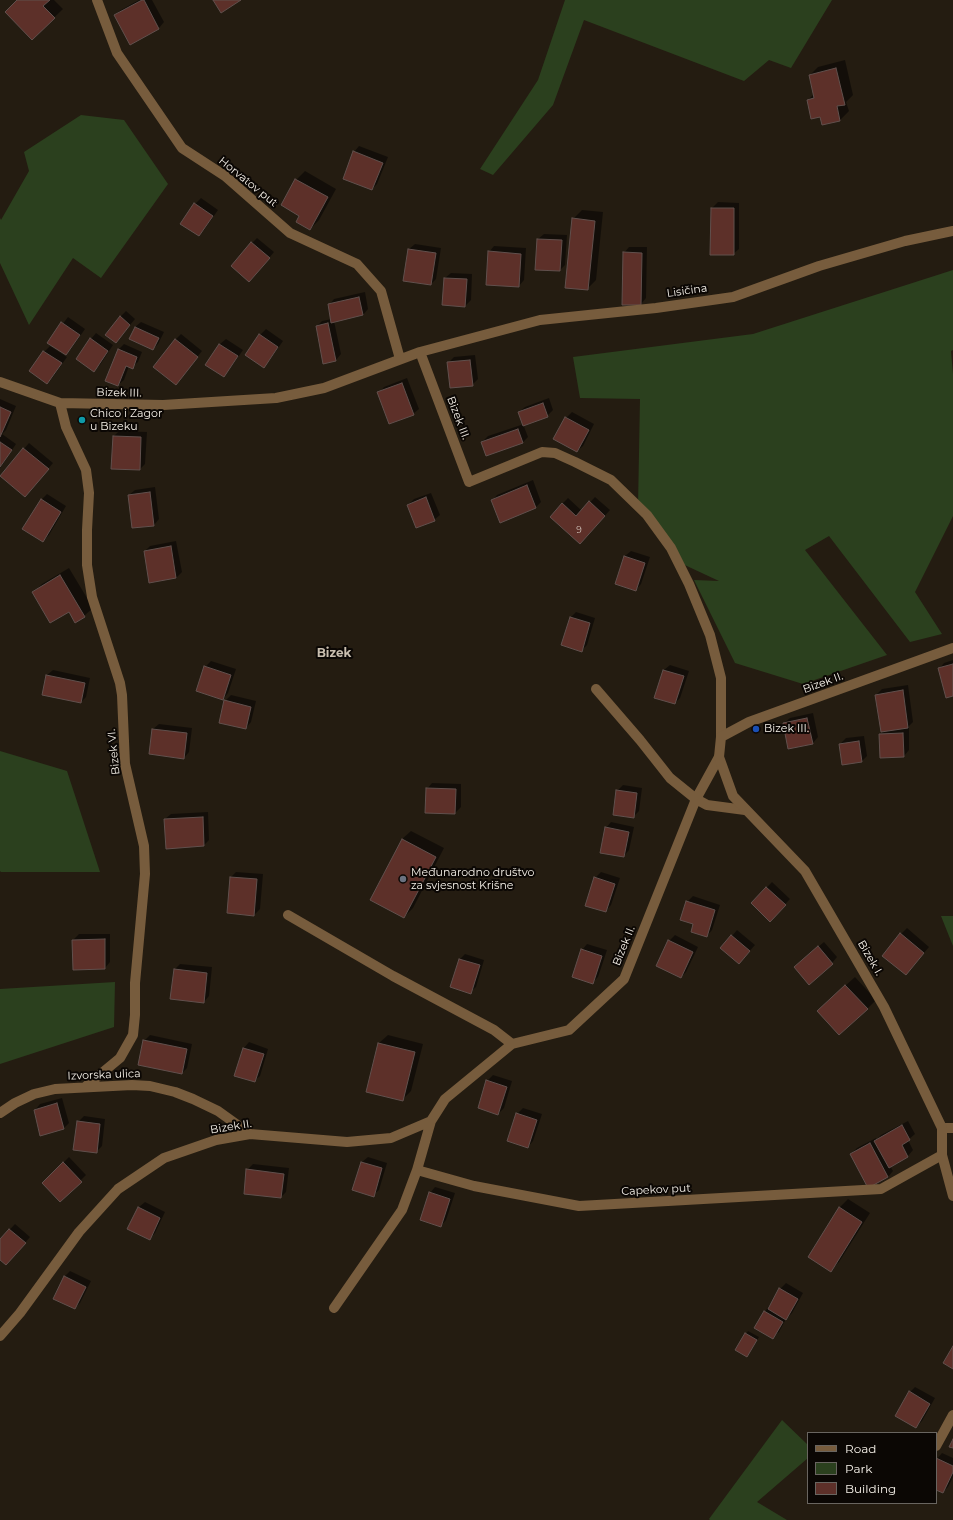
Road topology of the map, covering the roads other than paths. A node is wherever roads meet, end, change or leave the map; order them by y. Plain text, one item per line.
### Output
1 (97, 0) edge
2 (953, 231) edge
3 (420, 352) junction
4 (400, 359) junction
5 (0, 382) edge
6 (60, 404) junction
7 (953, 648) edge
8 (596, 689) dead end
9 (721, 737) junction
10 (719, 758) junction
11 (696, 799) junction
12 (745, 810) junction
13 (288, 914) dead end
14 (512, 1044) junction
15 (85, 1087) junction
16 (0, 1113) edge
17 (431, 1122) junction
18 (942, 1128) junction
19 (953, 1128) edge
20 (250, 1134) junction
21 (942, 1155) junction
22 (417, 1170) junction
23 (953, 1196) edge
24 (334, 1308) dead end
25 (0, 1336) edge
26 (953, 1415) edge
27 (937, 1444) edge

1 - 4 street, Horvatov put
2 - 3 street, Lisičina
3 - 4 street, Bizek III.
3 - 9 street, Bizek III.
4 - 6 street, Bizek III.
5 - 6 street, Bizek III.
6 - 15 street, Bizek VI.
7 - 9 street, Bizek II.
8 - 11 street
9 - 10 street, Bizek II.
10 - 11 street, Bizek II.
10 - 12 street, Bizek I.
11 - 12 street
11 - 14 street, Bizek II.
12 - 18 street, Bizek I.
13 - 14 street
14 - 17 street, Bizek II.
15 - 16 street, Izvorska ulica
15 - 20 street, Izvorska ulica
17 - 20 street, Bizek II.
17 - 22 street
18 - 19 street
18 - 21 street, Bizek I.
20 - 25 street, Bizek II.
21 - 22 street, Capekov put
21 - 23 street, Bizek I.
22 - 24 street
26 - 27 street

